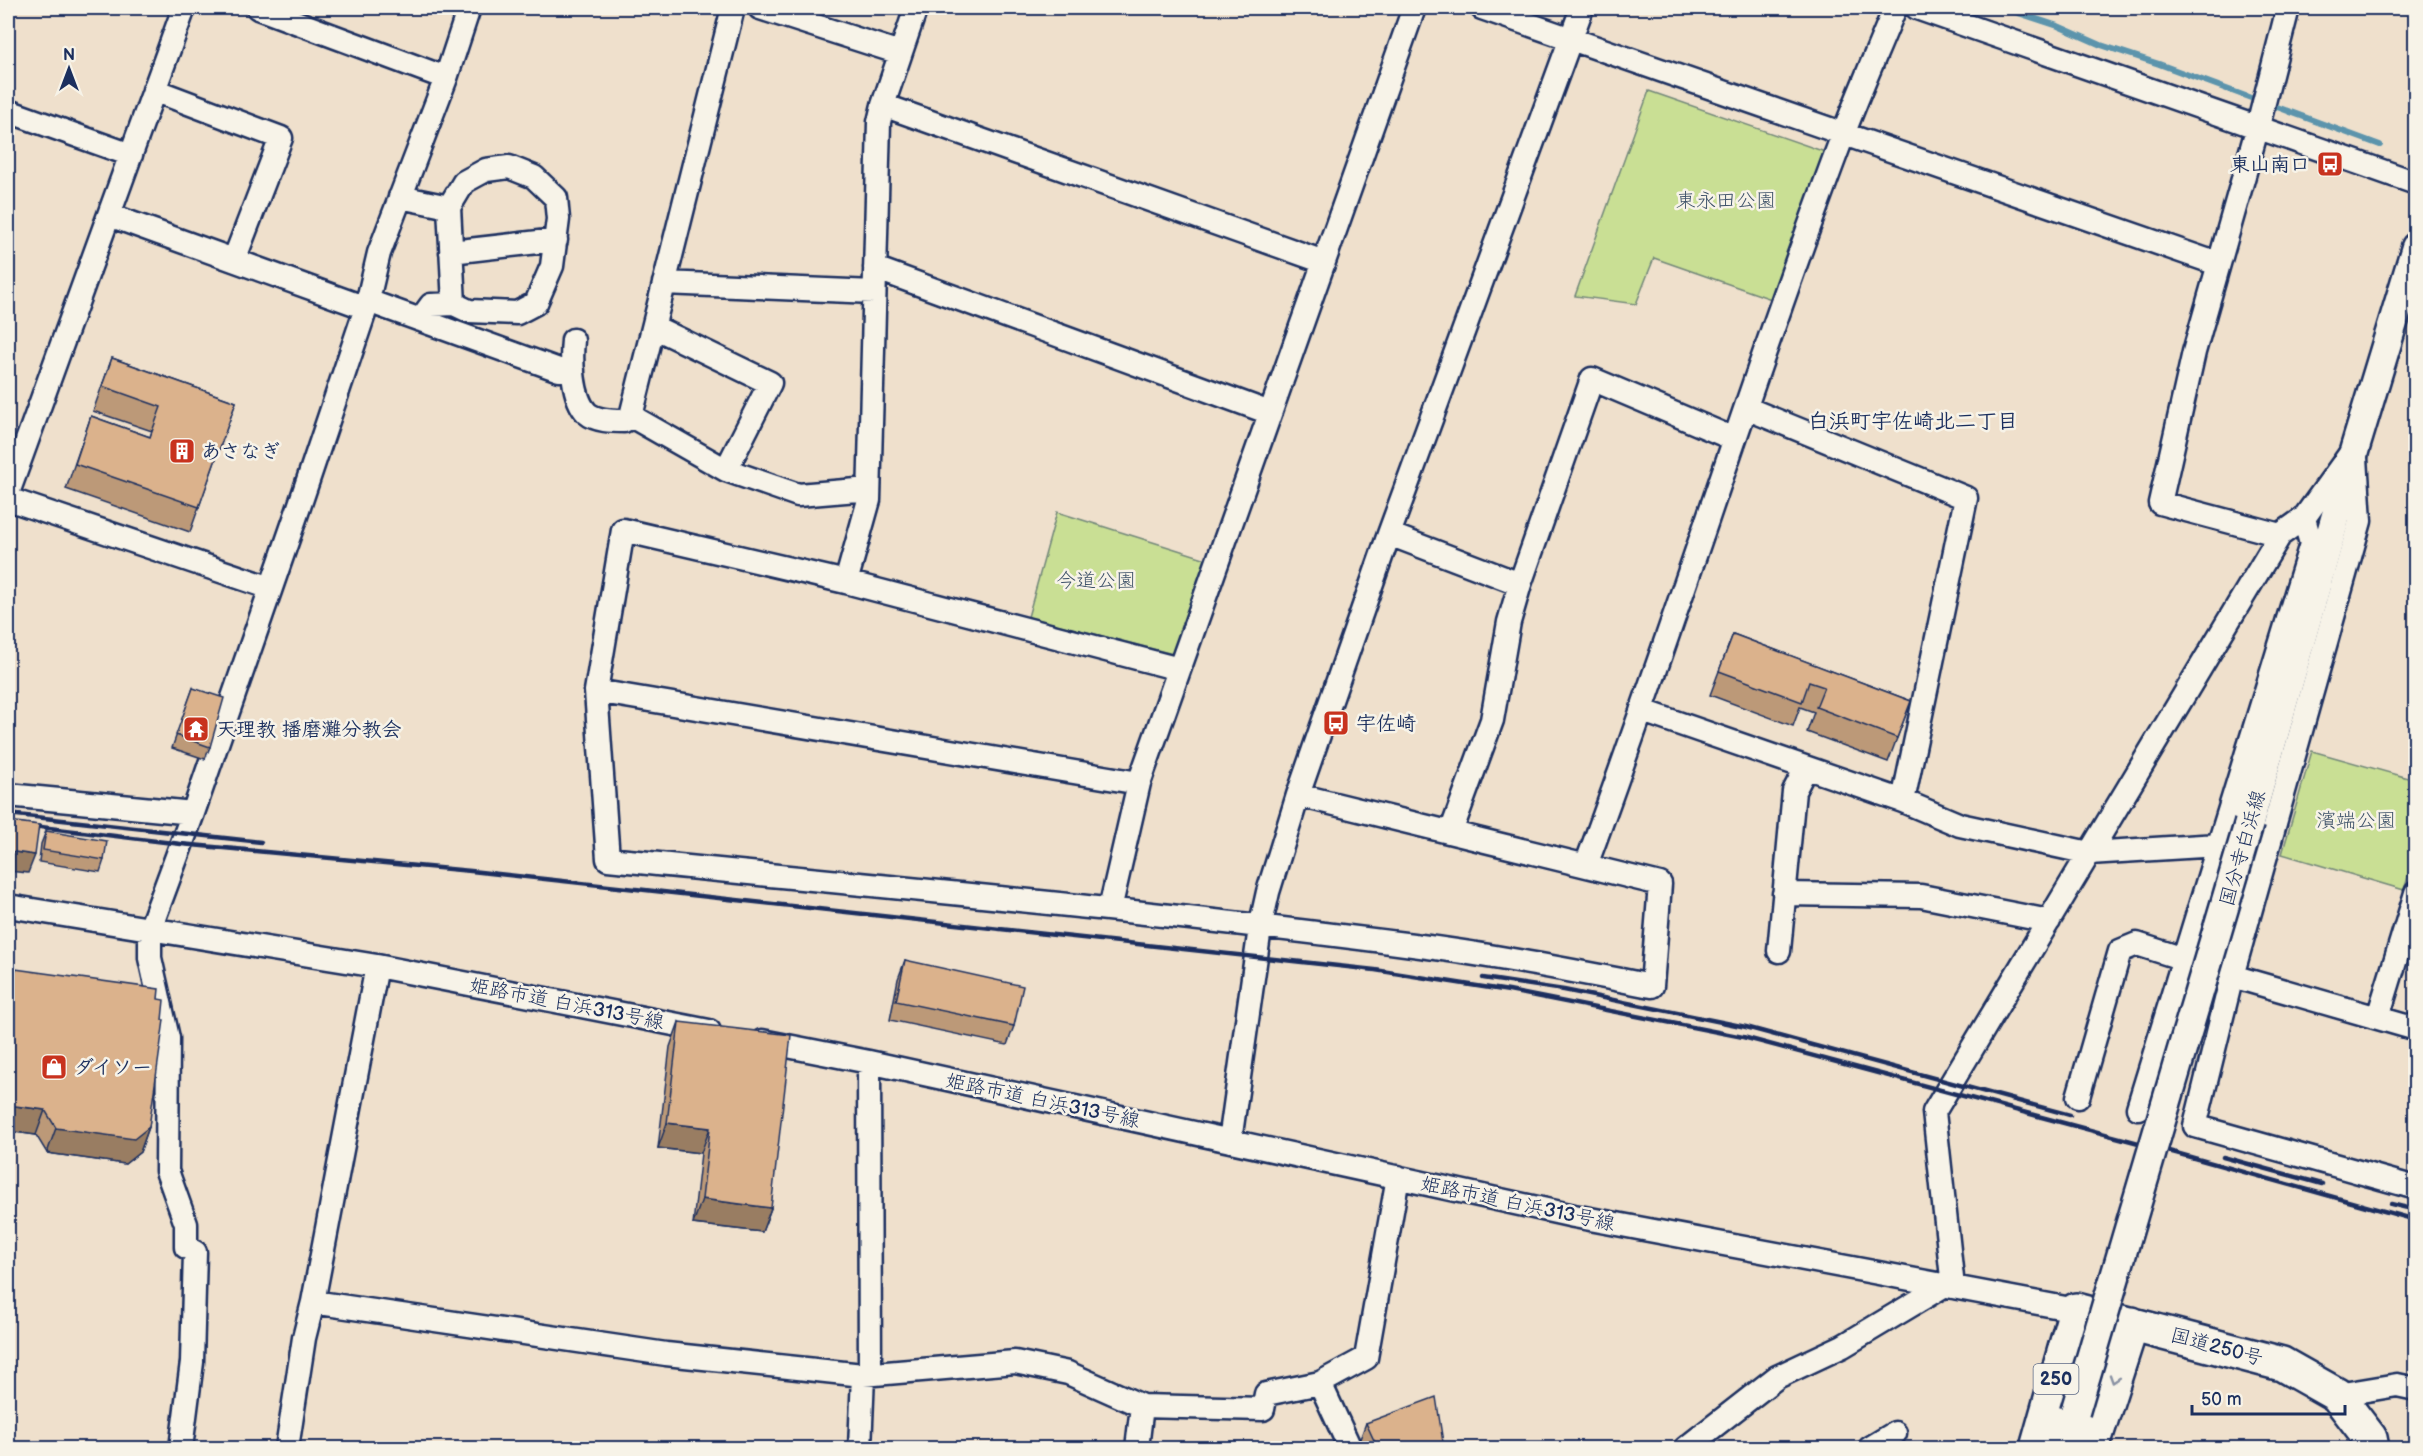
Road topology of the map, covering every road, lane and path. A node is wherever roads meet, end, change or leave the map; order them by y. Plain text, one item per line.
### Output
1 (184, 8) edge
2 (258, 8) edge
3 (469, 8) edge
4 (733, 8) edge
5 (760, 8) edge
6 (916, 8) edge
7 (1414, 8) edge
8 (1482, 8) edge
9 (1582, 8) edge
10 (1895, 8) edge
11 (1917, 8) edge
12 (2288, 8) edge
13 (1571, 40) junction
14 (900, 53) junction
15 (446, 78) junction
16 (154, 90) junction
17 (883, 105) junction
18 (8, 111) edge
19 (2258, 126) junction
20 (1844, 134) junction
21 (131, 155) junction
22 (2415, 183) edge
23 (400, 197) junction
24 (449, 207) junction
25 (109, 215) junction
26 (556, 240) junction
27 (2415, 247) edge
28 (452, 252) junction
29 (234, 260) junction
30 (1324, 262) junction
31 (2218, 264) junction
32 (875, 268) junction
33 (664, 283) junction
34 (874, 292) junction
35 (367, 304) junction
36 (454, 304) junction
37 (420, 320) junction
38 (654, 327) junction
39 (573, 340) dead end
40 (573, 370) junction
41 (1746, 408) junction
42 (1270, 413) junction
43 (631, 416) junction
44 (1734, 439) junction
45 (2355, 448) junction
46 (726, 470) junction
47 (869, 489) junction
48 (8, 493) edge
49 (8, 499) edge
50 (2304, 518) junction
51 (1389, 534) junction
52 (2280, 536) junction
53 (846, 582) junction
54 (1520, 584) junction
55 (271, 588) junction
56 (1179, 669) junction
57 (596, 691) junction
58 (1643, 711) junction
59 (1806, 768) junction
60 (1139, 783) junction
61 (8, 795) edge
62 (1299, 795) junction
63 (1903, 801) junction
64 (193, 813) junction
65 (1451, 832) junction
66 (2218, 845) junction
67 (2089, 853) junction
68 (1586, 865) junction
69 (2415, 893) edge
70 (1784, 894) junction
71 (8, 906) edge
72 (1110, 909) junction
73 (2049, 921) junction
74 (1260, 928) junction
75 (150, 929) junction
76 (1779, 951) dead end
77 (2184, 959) junction
78 (377, 966) junction
79 (2232, 976) junction
80 (2378, 1017) junction
81 (2415, 1029) edge
82 (869, 1062) junction
83 (2078, 1097) dead end
84 (2138, 1108) dead end
85 (1230, 1141) junction
86 (1398, 1177) junction
87 (2415, 1188) edge
88 (1949, 1286) junction
89 (313, 1302) junction
90 (2076, 1310) junction
91 (2132, 1324) junction
92 (866, 1374) junction
93 (1320, 1383) junction
94 (2415, 1389) edge
95 (2337, 1395) junction
96 (1142, 1406) junction
97 (1895, 1433) dead end
98 (181, 1449) edge
99 (287, 1449) edge
100 (860, 1449) edge
101 (1137, 1449) edge
102 (1350, 1449) edge
103 (1686, 1449) edge
104 (1870, 1449) edge
105 (2037, 1449) edge
106 (2064, 1449) edge
107 (2092, 1449) edge
108 (2372, 1449) edge

1 - 16 street
2 - 15 street
3 - 15 street
4 - 33 street
5 - 14 street
6 - 14 street
7 - 30 street
8 - 13 street
9 - 13 street
10 - 20 street
11 - 19 street
12 - 19 street
13 - 20 street
13 - 51 street
14 - 17 street
15 - 23 street
16 - 21 street
16 - 29 street
17 - 30 street
17 - 32 street
18 - 21 street
19 - 22 street
19 - 31 street
20 - 31 street
20 - 41 street
21 - 25 street
23 - 24 street
23 - 35 street
24 - 26 street
24 - 28 street
25 - 29 street
25 - 48 street
26 - 28 street
26 - 36 street
27 - 45 main road, 国分寺白浜線
28 - 36 street
29 - 35 street
30 - 42 street
31 - 52 street
32 - 34 street
32 - 42 street
33 - 34 street
33 - 38 street
34 - 47 street
35 - 37 street
35 - 55 street
36 - 37 street
37 - 40 street
38 - 43 street
38 - 46 street
39 - 40 street
40 - 43 street
41 - 44 street
41 - 63 street
42 - 56 street
43 - 46 street
44 - 54 street
44 - 58 street
45 - 50 street
45 - 79 street
45 - 106 main road, 国分寺白浜線, bridge
46 - 47 street
47 - 53 street
49 - 55 street
50 - 52 street
50 - 66 street
51 - 54 street
51 - 62 street
52 - 67 street
53 - 56 street
53 - 57 street
54 - 65 street
55 - 64 street
56 - 60 street
57 - 60 street
57 - 72 street
58 - 59 street
58 - 68 street
59 - 63 street
59 - 70 street
60 - 72 street
61 - 64 street
62 - 65 street
62 - 74 street
63 - 67 street
64 - 75 street
65 - 68 street
66 - 67 street
66 - 77 street
67 - 73 street
68 - 74 street
69 - 80 street
70 - 73 street
70 - 76 street
71 - 75 street, 姫路市道 白浜313号線
72 - 74 street
73 - 88 street
74 - 85 street
75 - 78 street, 姫路市道 白浜313号線
75 - 98 street
77 - 83 street
77 - 84 street
78 - 82 street, 姫路市道 白浜313号線
78 - 89 street
79 - 80 street
79 - 87 street
80 - 81 street
82 - 85 street, 姫路市道 白浜313号線
82 - 92 street
85 - 86 street, 姫路市道 白浜313号線
86 - 88 street, 姫路市道 白浜313号線
86 - 93 street
88 - 90 street, 姫路市道 白浜313号線
88 - 103 street
89 - 92 street
89 - 99 street
90 - 91 highway, 国道250号
90 - 105 highway, 250
91 - 95 highway, 国道250号
91 -> 107 highway
92 - 96 street
92 - 100 street
93 - 96 street
93 - 102 street
94 - 95 street
95 - 108 highway, 国道250号
96 - 101 street
97 - 104 street

